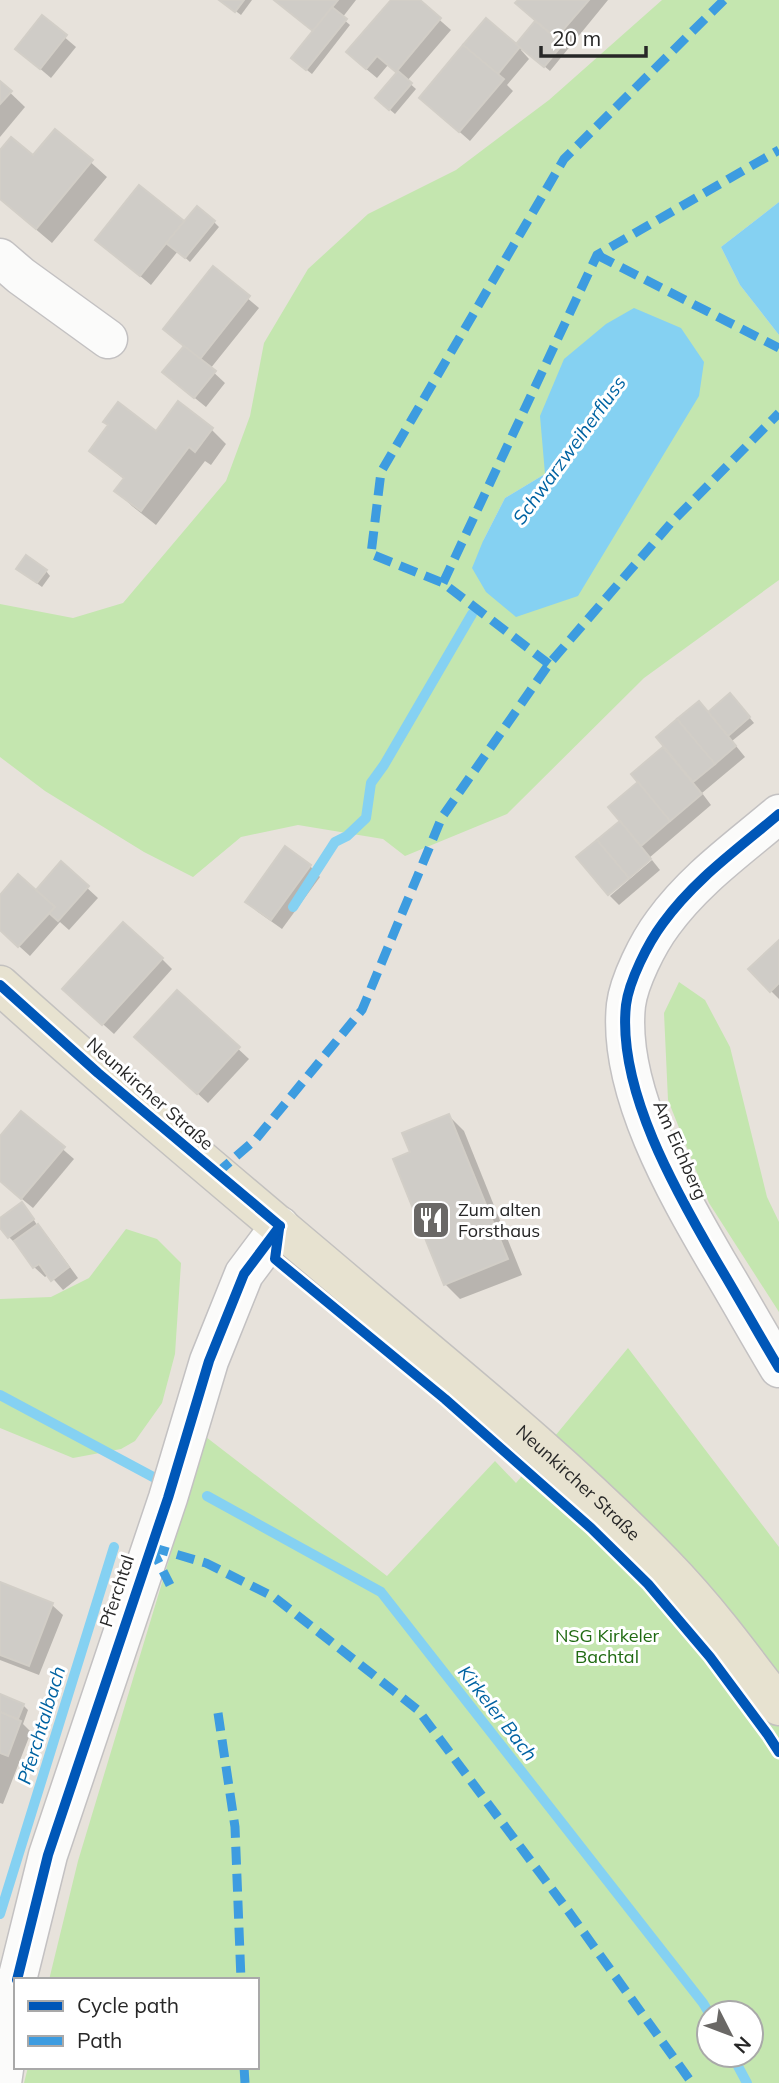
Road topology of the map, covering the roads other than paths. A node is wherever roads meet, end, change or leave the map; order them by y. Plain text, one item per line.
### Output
1 (0, 258) edge
2 (108, 339) dead end
3 (779, 814) edge
4 (0, 985) edge
5 (279, 1226) junction
6 (779, 1368) edge
7 (779, 1706) edge
8 (17, 1978) edge
9 (14, 1996) edge
10 (2, 2083) edge

1 - 2 street
3 - 6 street, Am Eichberg
4 - 5 main road, Neunkircher Straße
5 - 7 main road, Neunkircher Straße
5 - 8 street, Pferchtal
9 - 10 street, Pferchtal

